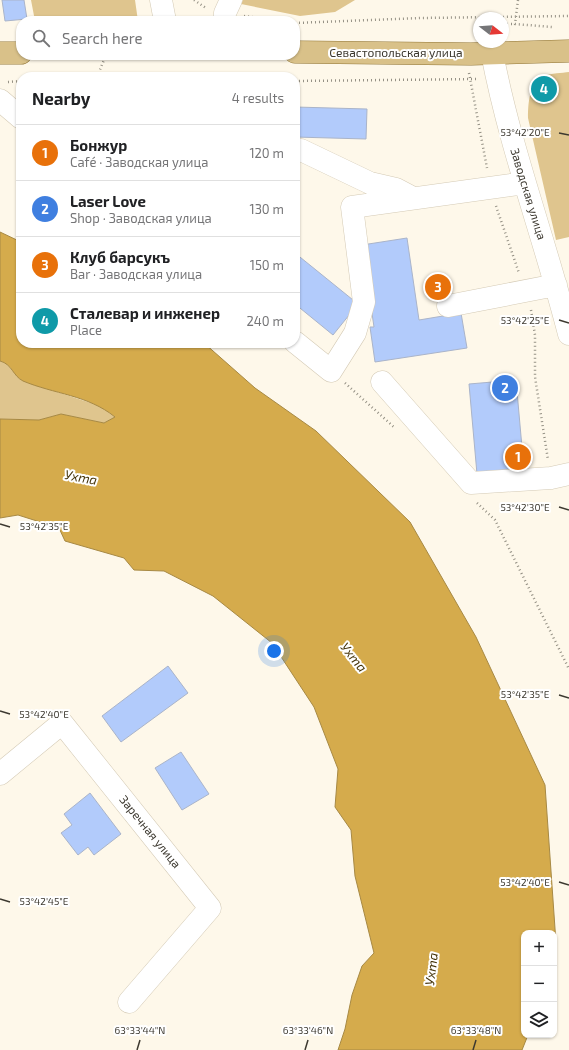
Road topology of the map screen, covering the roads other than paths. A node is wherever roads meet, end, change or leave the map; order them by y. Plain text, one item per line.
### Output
1 (160, 0) edge
2 (231, 0) edge
3 (164, 16) edge
4 (224, 16) edge
5 (569, 51) edge
6 (300, 52) edge
7 (0, 53) edge
8 (16, 53) edge
9 (481, 53) junction
10 (4, 91) edge
11 (16, 110) edge
12 (300, 150) edge
13 (525, 183) junction
14 (414, 199) junction
15 (556, 284) junction
16 (448, 306) dead end
17 (569, 334) edge
18 (300, 346) edge
19 (382, 382) dead end
20 (560, 476) edge
21 (0, 774) edge
22 (129, 1002) dead end

1 - 3 street
2 - 4 street
5 - 9 main road, Севастопольская улица
6 - 9 main road, Севастопольская улица
7 - 8 main road
9 - 13 street, Заводская улица
10 - 11 street
12 - 14 street
13 - 14 street
13 - 15 street, Заводская улица
14 - 18 street
15 - 16 street
15 - 17 street, Заводская улица
19 - 20 street
21 - 22 street, Заречная улица

